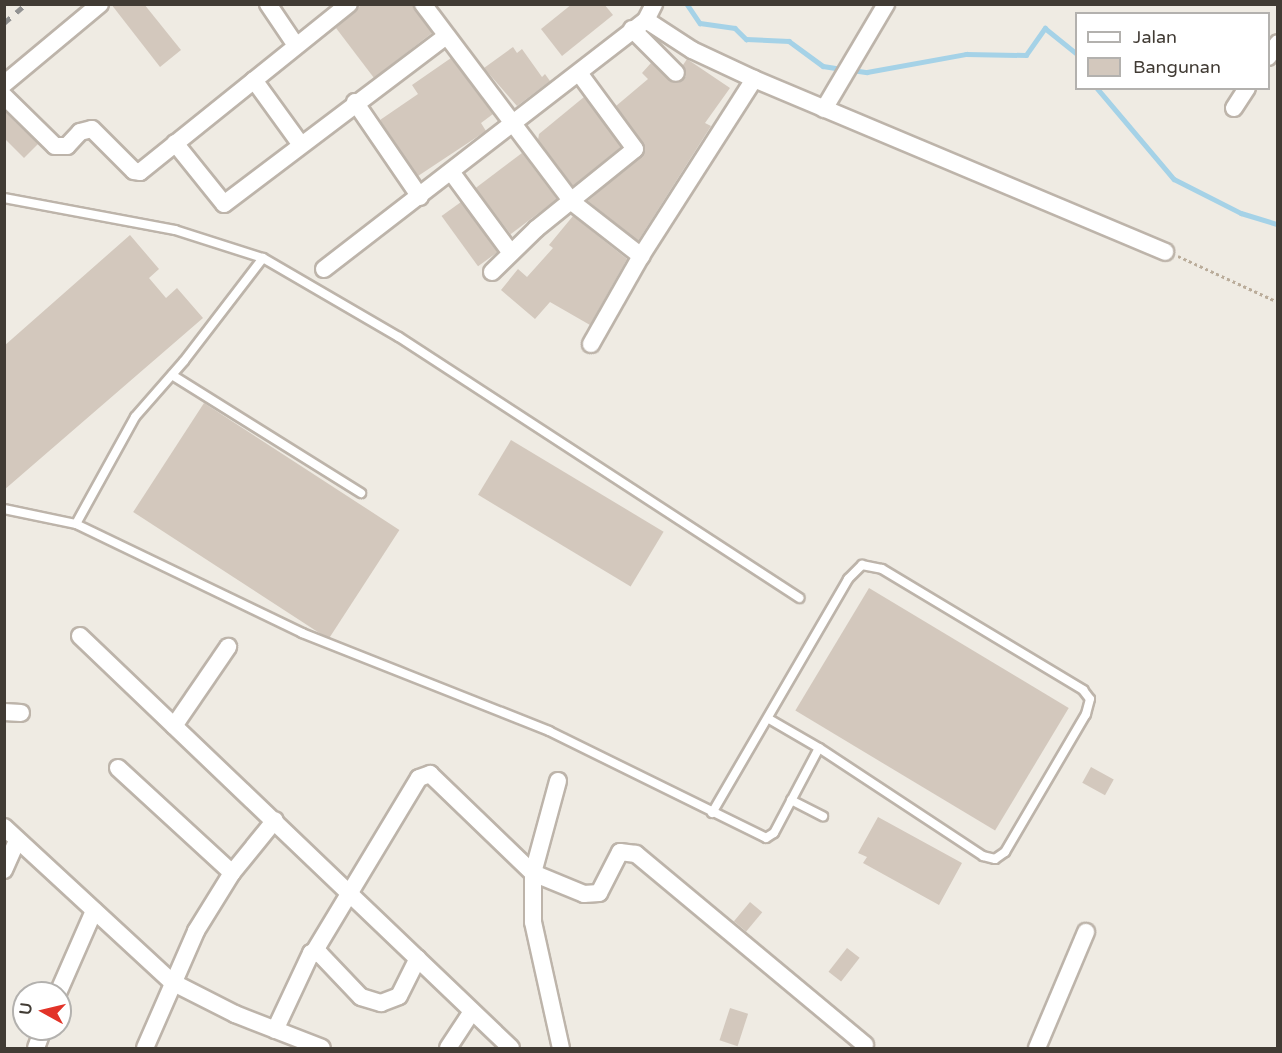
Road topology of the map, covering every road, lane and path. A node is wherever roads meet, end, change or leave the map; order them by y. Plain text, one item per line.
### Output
1 (100, 4) edge
2 (268, 4) edge
3 (348, 4) edge
4 (423, 4) edge
5 (654, 4) edge
6 (886, 4) edge
7 (639, 25) junction
8 (446, 36) junction
9 (295, 44) junction
10 (579, 73) junction
11 (676, 73) dead end
12 (754, 79) junction
13 (254, 80) junction
14 (4, 84) edge
15 (1246, 90) edge
16 (4, 96) edge
17 (354, 102) junction
18 (1234, 108) dead end
19 (824, 109) junction
20 (515, 122) junction
21 (175, 142) junction
22 (301, 145) junction
23 (452, 173) junction
24 (420, 197) junction
25 (4, 198) edge
26 (572, 202) junction
27 (1165, 252) joint
28 (512, 253) junction
29 (641, 256) junction
30 (263, 258) junction
31 (324, 269) dead end
32 (492, 272) dead end
33 (1278, 302) edge
34 (591, 344) dead end
35 (172, 375) junction
36 (361, 493) dead end
37 (4, 509) edge
38 (76, 524) junction
39 (799, 598) dead end
40 (80, 636) dead end
41 (228, 647) dead end
42 (769, 719) junction
43 (174, 726) junction
44 (819, 748) junction
45 (118, 768) dead end
46 (558, 781) dead end
47 (791, 800) junction
48 (712, 813) junction
49 (823, 816) dead end
50 (275, 820) junction
51 (4, 827) edge
52 (17, 842) junction
53 (4, 870) edge
54 (232, 873) junction
55 (533, 873) junction
56 (348, 895) junction
57 (94, 911) junction
58 (1086, 932) dead end
59 (314, 951) junction
60 (418, 958) junction
61 (63, 981) edge
62 (172, 982) junction
63 (471, 1013) junction
64 (275, 1030) junction
65 (865, 1045) dead end
66 (145, 1048) edge
67 (322, 1048) edge
68 (448, 1048) edge
69 (511, 1048) edge
70 (561, 1048) edge
71 (1037, 1048) edge

1 - 14 street
2 - 9 street
3 - 9 street
4 - 8 street
5 - 7 street
6 - 19 street
7 - 10 street
7 - 11 street
7 - 12 street
8 - 17 street
8 - 20 street
9 - 13 street
10 - 20 street
10 - 26 street
12 - 19 street
12 - 29 street
13 - 21 street
13 - 22 street
15 - 18 street
16 - 21 street
17 - 22 street
17 - 24 street
19 - 27 street
20 - 23 street
20 - 26 street
21 - 22 street
23 - 24 street
23 - 28 street
24 - 31 street
25 - 30 lane
26 - 28 street
26 - 29 street
27 - 33 path
28 - 32 street
29 - 34 street
30 - 35 lane
30 - 39 lane
35 - 36 lane
35 - 38 lane
37 - 38 lane
38 - 48 lane
40 - 43 street
41 - 43 street
42 - 44 lane
42 - 44 lane
42 - 48 lane
43 - 50 street
44 - 47 lane
45 - 54 street
46 - 55 street
47 - 48 lane
47 - 49 lane
50 - 54 street
50 - 56 street
51 - 52 street
52 - 53 street
52 - 57 street
54 - 62 street
55 - 56 street
55 - 65 street
55 - 70 street
56 - 59 street
56 - 60 street
57 - 61 street
57 - 62 street
58 - 71 street
59 - 60 street
59 - 64 street
60 - 63 street
62 - 64 street
62 - 66 street
63 - 68 street
63 - 69 street
64 - 67 street

